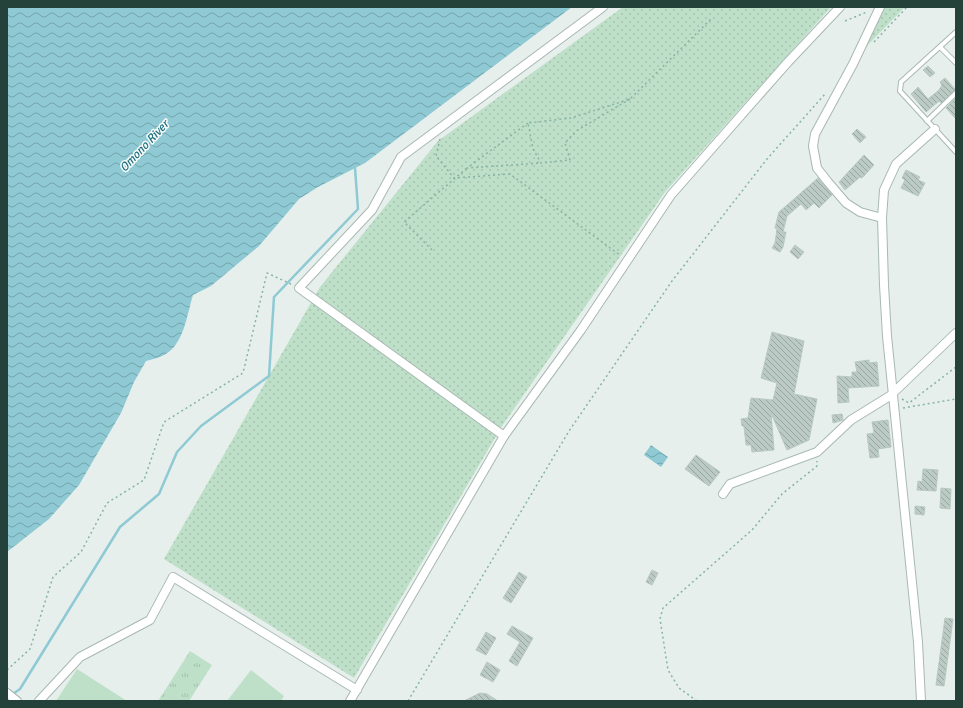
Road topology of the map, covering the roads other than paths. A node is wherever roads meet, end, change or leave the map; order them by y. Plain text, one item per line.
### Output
1 (603, 7) edge
2 (840, 7) edge
3 (880, 7) edge
4 (956, 32) edge
5 (940, 47) junction
6 (956, 63) edge
7 (956, 93) edge
8 (927, 121) junction
9 (935, 129) junction
10 (956, 152) edge
11 (882, 218) junction
12 (956, 333) edge
13 (893, 394) junction
14 (504, 436) junction
15 (722, 494) dead end
16 (356, 690) junction
17 (7, 693) edge
18 (17, 701) edge
19 (39, 701) edge
20 (350, 701) edge
21 (922, 701) edge

1 - 14 street
2 - 14 street
3 - 11 street
4 - 5 lane
5 - 6 lane
5 - 8 lane
7 - 8 lane
8 - 9 lane
9 - 10 lane
9 - 11 street
11 - 13 street
12 - 13 street
13 - 15 street
13 - 21 street
14 - 16 street
16 - 19 street
16 - 20 street
17 - 18 street

